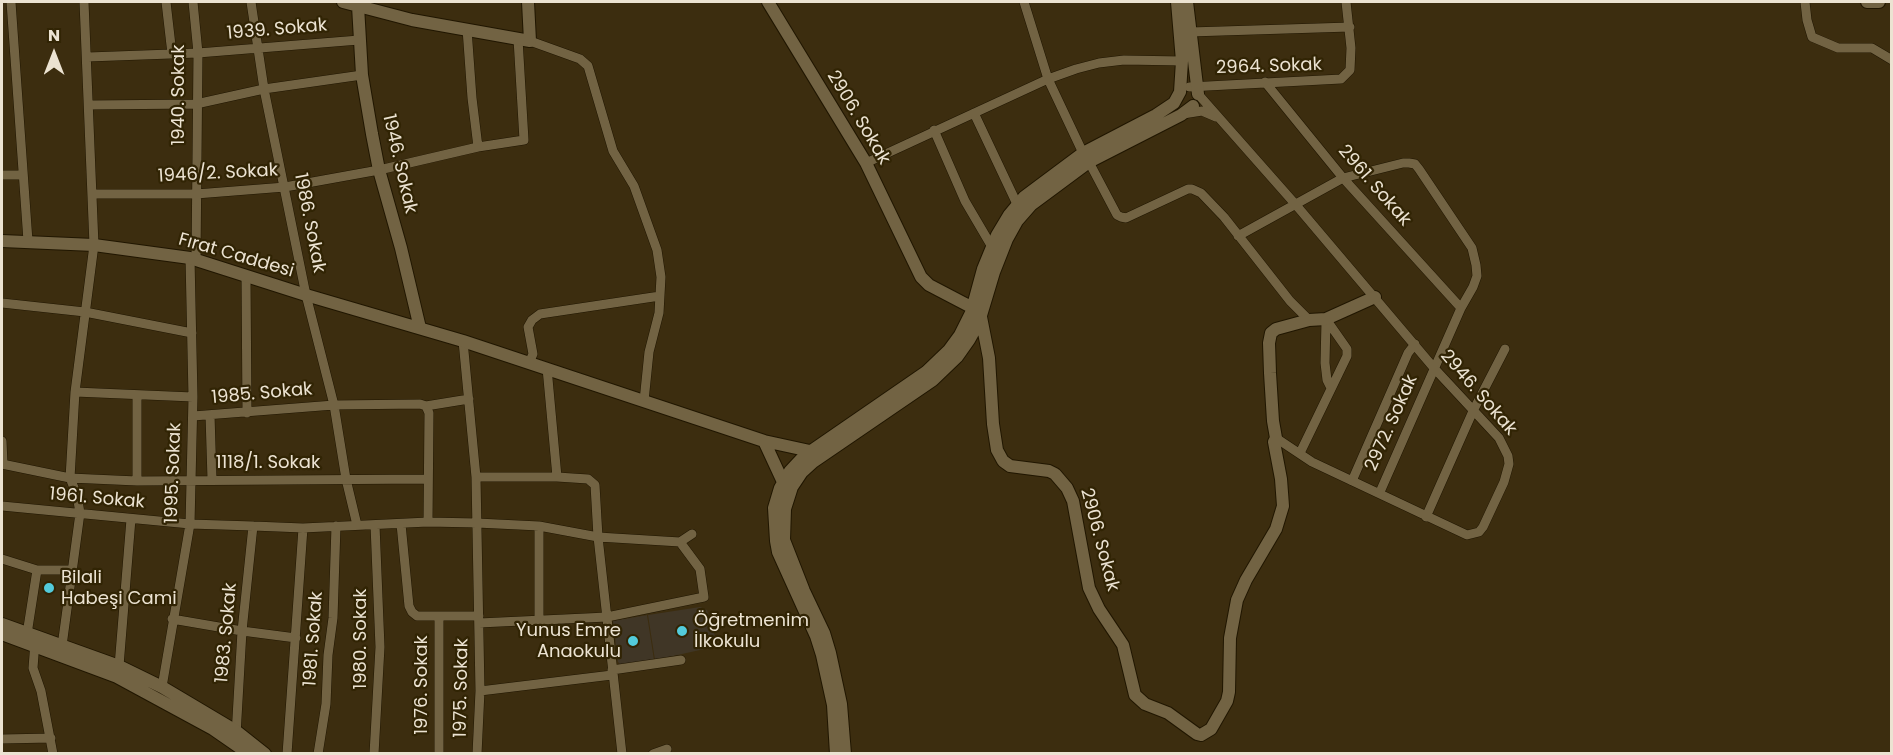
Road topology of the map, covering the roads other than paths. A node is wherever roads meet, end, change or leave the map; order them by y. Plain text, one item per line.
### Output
1 (11, 2) edge
2 (84, 2) edge
3 (166, 2) edge
4 (193, 2) edge
5 (251, 2) edge
6 (343, 2) edge
7 (528, 2) edge
8 (768, 2) edge
9 (1024, 2) edge
10 (1177, 2) edge
11 (1187, 2) edge
12 (1346, 2) edge
13 (1805, 2) edge
14 (1867, 2) edge
15 (1879, 2) edge
16 (358, 6) junction
17 (1350, 27) junction
18 (467, 29) junction
19 (1190, 32) junction
20 (359, 40) junction
21 (524, 40) junction
22 (259, 47) junction
23 (198, 53) junction
24 (172, 54) junction
25 (88, 57) junction
26 (1892, 60) edge
27 (1182, 61) junction
28 (362, 75) junction
29 (1048, 79) junction
30 (1265, 82) junction
31 (264, 89) junction
32 (1193, 96) junction
33 (196, 104) junction
34 (90, 105) junction
35 (974, 113) junction
36 (1218, 118) junction
37 (934, 130) junction
38 (478, 147) junction
39 (1086, 158) junction
40 (866, 163) junction
41 (379, 170) junction
42 (2, 175) edge
43 (23, 176) junction
44 (1343, 178) junction
45 (285, 187) junction
46 (93, 194) junction
47 (196, 194) junction
48 (1017, 204) junction
49 (1296, 205) junction
50 (1238, 236) junction
51 (2, 241) edge
52 (28, 241) junction
53 (94, 245) junction
54 (992, 247) junction
55 (193, 259) junction
56 (246, 276) junction
57 (306, 295) junction
58 (660, 296) junction
59 (1375, 297) junction
60 (2, 303) edge
61 (1461, 308) junction
62 (85, 312) junction
63 (977, 312) junction
64 (1326, 319) junction
65 (1309, 320) junction
66 (420, 328) junction
67 (192, 333) junction
68 (463, 341) junction
69 (1415, 345) junction
70 (1505, 349) dead end
71 (529, 363) junction
72 (546, 368) junction
73 (1434, 368) junction
74 (1331, 388) junction
75 (75, 392) junction
76 (137, 395) junction
77 (193, 398) junction
78 (469, 399) junction
79 (644, 401) junction
80 (334, 405) junction
81 (426, 406) junction
82 (1473, 411) junction
83 (247, 413) junction
84 (210, 415) junction
85 (193, 416) junction
86 (1276, 438) junction
87 (2, 441) edge
88 (764, 441) junction
89 (816, 453) junction
90 (1300, 453) junction
91 (2, 464) edge
92 (476, 477) junction
93 (557, 477) junction
94 (70, 478) junction
95 (212, 479) junction
96 (346, 479) junction
97 (428, 479) junction
98 (191, 480) junction
99 (137, 481) junction
100 (1352, 481) junction
101 (783, 482) junction
102 (1380, 492) junction
103 (2, 507) edge
104 (80, 513) junction
105 (1426, 517) junction
106 (131, 519) junction
107 (428, 522) junction
108 (477, 523) junction
109 (190, 524) junction
110 (402, 524) junction
111 (357, 525) junction
112 (375, 525) junction
113 (253, 526) junction
114 (336, 526) junction
115 (539, 526) junction
116 (303, 528) junction
117 (692, 534) dead end
118 (598, 537) junction
119 (680, 542) junction
120 (2, 559) edge
121 (37, 570) junction
122 (72, 570) junction
123 (439, 616) junction
124 (607, 618) junction
125 (172, 619) junction
126 (479, 620) junction
127 (539, 620) junction
128 (2, 624) edge
129 (242, 631) junction
130 (2, 634) edge
131 (296, 638) junction
132 (32, 639) junction
133 (62, 646) junction
134 (681, 660) dead end
135 (119, 666) junction
136 (612, 672) junction
137 (162, 687) junction
138 (480, 691) junction
139 (236, 737) junction
140 (51, 738) junction
141 (2, 739) edge
142 (667, 749) dead end
143 (53, 753) edge
144 (249, 753) edge
145 (265, 753) edge
146 (288, 753) edge
147 (318, 753) edge
148 (374, 753) edge
149 (439, 753) edge
150 (477, 753) edge
151 (622, 753) edge
152 (653, 753) edge
153 (836, 753) edge
154 (845, 753) edge

1 - 43 street
2 - 25 street
3 - 24 street
4 - 23 street, 1940. Sokak
5 - 22 street, 1986. Sokak
6 - 16 street
7 - 21 street
8 - 40 street, 2906. Sokak
9 - 29 street
10 - 27 street
11 - 19 street
12 - 17 street, 2964. Sokak
13 - 26 street
14 - 15 street
16 - 18 street
16 - 20 street, 1946. Sokak
17 - 19 street
17 - 30 street, 2964. Sokak
18 - 21 street
18 - 38 street
19 - 32 street
20 - 22 street, 1939. Sokak
20 - 28 street, 1946. Sokak
21 - 38 street, 1946/2. Sokak
21 - 58 street
22 - 23 street, 1939. Sokak
22 - 31 street, 1986. Sokak
23 - 24 street, 1939. Sokak
23 - 33 street, 1940. Sokak
24 - 25 street, 1939. Sokak
25 - 34 street
27 - 29 street
27 - 32 street
28 - 31 street
28 - 41 street, 1946. Sokak
29 - 35 street
29 - 39 street
30 - 32 street, 2964. Sokak
30 - 44 street, 2961. Sokak
31 - 33 street
31 - 45 street, 1986. Sokak
32 - 36 street, 2946. Sokak
32 - 36 street
32 - 39 street
32 - 39 street
33 - 34 street
33 - 47 street, 1940. Sokak
34 - 46 street
35 - 37 street
35 - 48 street
36 - 49 street, 2946. Sokak
37 - 40 street
37 - 54 street
38 - 41 street, 1946/2. Sokak
39 - 48 street
39 - 50 street
39 - 63 street
40 - 63 street, 2906. Sokak
41 - 45 street, 1946/2. Sokak
41 - 66 street, 1946. Sokak
42 - 43 street
43 - 52 street
44 - 49 street
44 - 61 street, 2961. Sokak
44 - 61 street, 2972. Sokak
45 - 47 street, 1946/2. Sokak
45 - 57 street, 1986. Sokak
46 - 47 street, 1946/2. Sokak
46 - 53 street
47 - 55 street, 1940. Sokak
48 - 54 street
49 - 50 street
49 - 59 street, 2946. Sokak
50 - 65 street
51 - 52 street, Fırat Caddesi
52 - 53 street, Fırat Caddesi
53 - 55 street, Fırat Caddesi
53 - 62 street
54 - 63 street
55 - 56 street, Fırat Caddesi
55 - 67 street, 1995. Sokak
56 - 57 street, Fırat Caddesi
56 - 83 street
57 - 66 street, Fırat Caddesi
57 - 80 street, 1986. Sokak
58 - 71 street
58 - 79 street
59 - 64 street, 2906. Sokak
59 - 69 street, 2946. Sokak
60 - 62 street
61 - 73 street, 2972. Sokak
62 - 67 street
62 - 75 street
63 - 86 street, 2906. Sokak
63 - 89 street
64 - 65 street, 2906. Sokak
64 - 74 street
64 - 74 street
65 - 86 street, 2906. Sokak
66 - 68 street, Fırat Caddesi
67 - 77 street, 1995. Sokak
68 - 71 street, Fırat Caddesi
68 - 78 street, 1975. Sokak
69 - 73 street, 2946. Sokak
69 - 100 street
70 - 82 street
71 - 72 street, Fırat Caddesi
72 - 79 street, Fırat Caddesi
72 - 93 street
73 - 82 street, 2946. Sokak
73 - 102 street, 2972. Sokak
74 - 90 street
75 - 76 street
75 - 94 street
76 - 77 street
76 - 99 street
77 - 85 street, 1995. Sokak
78 - 81 street, 1985. Sokak
78 - 92 street, 1975. Sokak
79 - 88 street, Fırat Caddesi
80 - 81 street, 1985. Sokak
80 - 83 street, 1985. Sokak
80 - 96 street, 1986. Sokak
81 - 97 street
82 - 105 street
82 - 105 street, 2946. Sokak
83 - 84 street, 1985. Sokak
84 - 85 street, 1985. Sokak
84 - 95 street
85 - 98 street, 1995. Sokak
86 - 90 street, 2946. Sokak
87 - 91 street
88 - 89 street, Fırat Caddesi
88 - 101 street
89 - 101 street
89 - 154 street
90 - 100 street, 2946. Sokak
91 - 94 street, 1118/1. Sokak
92 - 93 street
92 - 108 street, 1975. Sokak
93 - 118 street
94 - 99 street, 1118/1. Sokak
94 - 104 street
95 - 96 street, 1118/1. Sokak
95 - 98 street, 1118/1. Sokak
96 - 97 street, 1118/1. Sokak
96 - 111 street, 1986. Sokak
97 - 107 street
98 - 99 street, 1118/1. Sokak
98 - 109 street, 1995. Sokak
100 - 102 street, 2946. Sokak
101 - 153 street
102 - 105 street, 2946. Sokak
103 - 104 street, 1961. Sokak
104 - 106 street, 1961. Sokak
104 - 122 street
106 - 109 street, 1961. Sokak
106 - 135 street
107 - 108 street, 1961. Sokak
107 - 110 street, 1961. Sokak
108 - 115 street, 1961. Sokak
108 - 126 street, 1975. Sokak
109 - 113 street, 1961. Sokak
109 - 125 street, 1995. Sokak
110 - 112 street, 1961. Sokak
110 - 123 street
111 - 112 street, 1961. Sokak
111 - 114 street, 1961. Sokak
112 - 148 street, 1980. Sokak
113 - 116 street, 1961. Sokak
113 - 129 street, 1983. Sokak
114 - 116 street, 1961. Sokak
114 - 147 street, 1981. Sokak
115 - 118 street, 1961. Sokak
115 - 127 street
116 - 131 street
117 - 119 street
118 - 119 street, 1961. Sokak
118 - 124 street
119 - 124 street
120 - 121 street
121 - 122 street
121 - 132 street
122 - 133 street
123 - 126 street
123 - 149 street, 1976. Sokak
124 - 127 street
124 - 136 street
125 - 129 street
125 - 137 street, 1995. Sokak
126 - 127 street
126 - 138 street, 1975. Sokak
128 - 132 street
129 - 131 street
129 - 139 street, 1983. Sokak
130 - 132 street
131 - 146 street
132 - 133 street
132 - 139 street
132 - 140 street
133 - 135 street
134 - 136 street
135 - 137 street
136 - 138 street
136 - 151 street
137 - 139 street
138 - 150 street, 1975. Sokak
139 - 144 street
139 - 145 street
140 - 141 street
140 - 143 street
142 - 152 street

